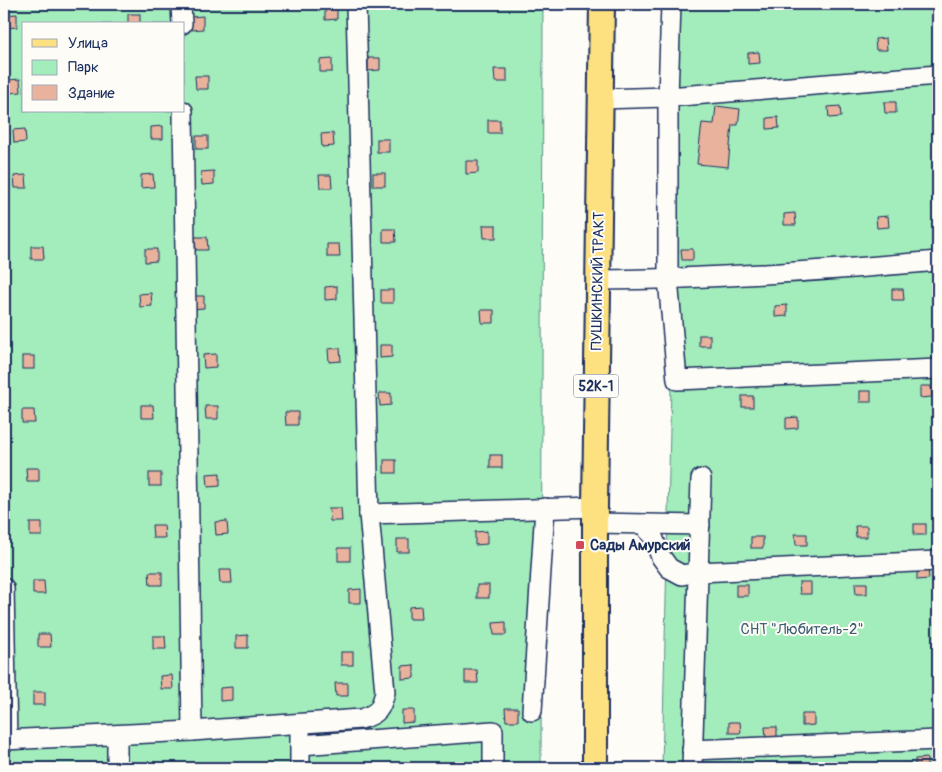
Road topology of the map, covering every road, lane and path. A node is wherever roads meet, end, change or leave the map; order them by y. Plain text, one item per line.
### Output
1 (181, 4) edge
2 (356, 4) edge
3 (602, 4) edge
4 (671, 4) edge
5 (182, 22) edge
6 (938, 75) edge
7 (668, 97) junction
8 (600, 99) junction
9 (183, 112) edge
10 (938, 260) edge
11 (668, 279) junction
12 (598, 280) junction
13 (938, 369) edge
14 (701, 479) dead end
15 (545, 508) junction
16 (369, 514) junction
17 (595, 515) junction
18 (644, 524) junction
19 (700, 525) junction
20 (938, 561) edge
21 (698, 572) junction
22 (4, 588) edge
23 (532, 711) dead end
24 (300, 724) junction
25 (192, 731) junction
26 (117, 735) junction
27 (6, 740) edge
28 (938, 740) edge
29 (300, 745) junction
30 (692, 759) edge
31 (117, 768) edge
32 (300, 768) edge
33 (493, 768) edge
34 (594, 768) edge

1 - 5 lane
2 - 16 lane
3 - 8 main road, ПУШКИНСКИЙ ТРАКТ / 52К-1
4 - 7 lane
6 - 7 lane
7 - 8 lane
7 - 11 lane
8 - 12 main road, ПУШКИНСКИЙ ТРАКТ / 52К-1
9 - 25 lane
10 - 11 lane
11 - 12 lane
11 - 13 lane
12 - 17 main road, ПУШКИНСКИЙ ТРАКТ / 52К-1
14 - 19 lane
15 - 16 lane
15 - 17 lane
15 - 23 lane
16 - 24 lane
17 - 18 lane
17 - 34 main road, ПУШКИНСКИЙ ТРАКТ / 52К-1
18 - 19 lane
18 - 21 lane
19 - 21 lane
20 - 21 lane
21 - 30 lane
22 - 27 lane
24 - 25 lane
24 - 29 lane
25 - 26 lane
26 - 27 lane
26 - 31 lane
28 - 30 lane
29 - 32 lane
29 - 33 lane

